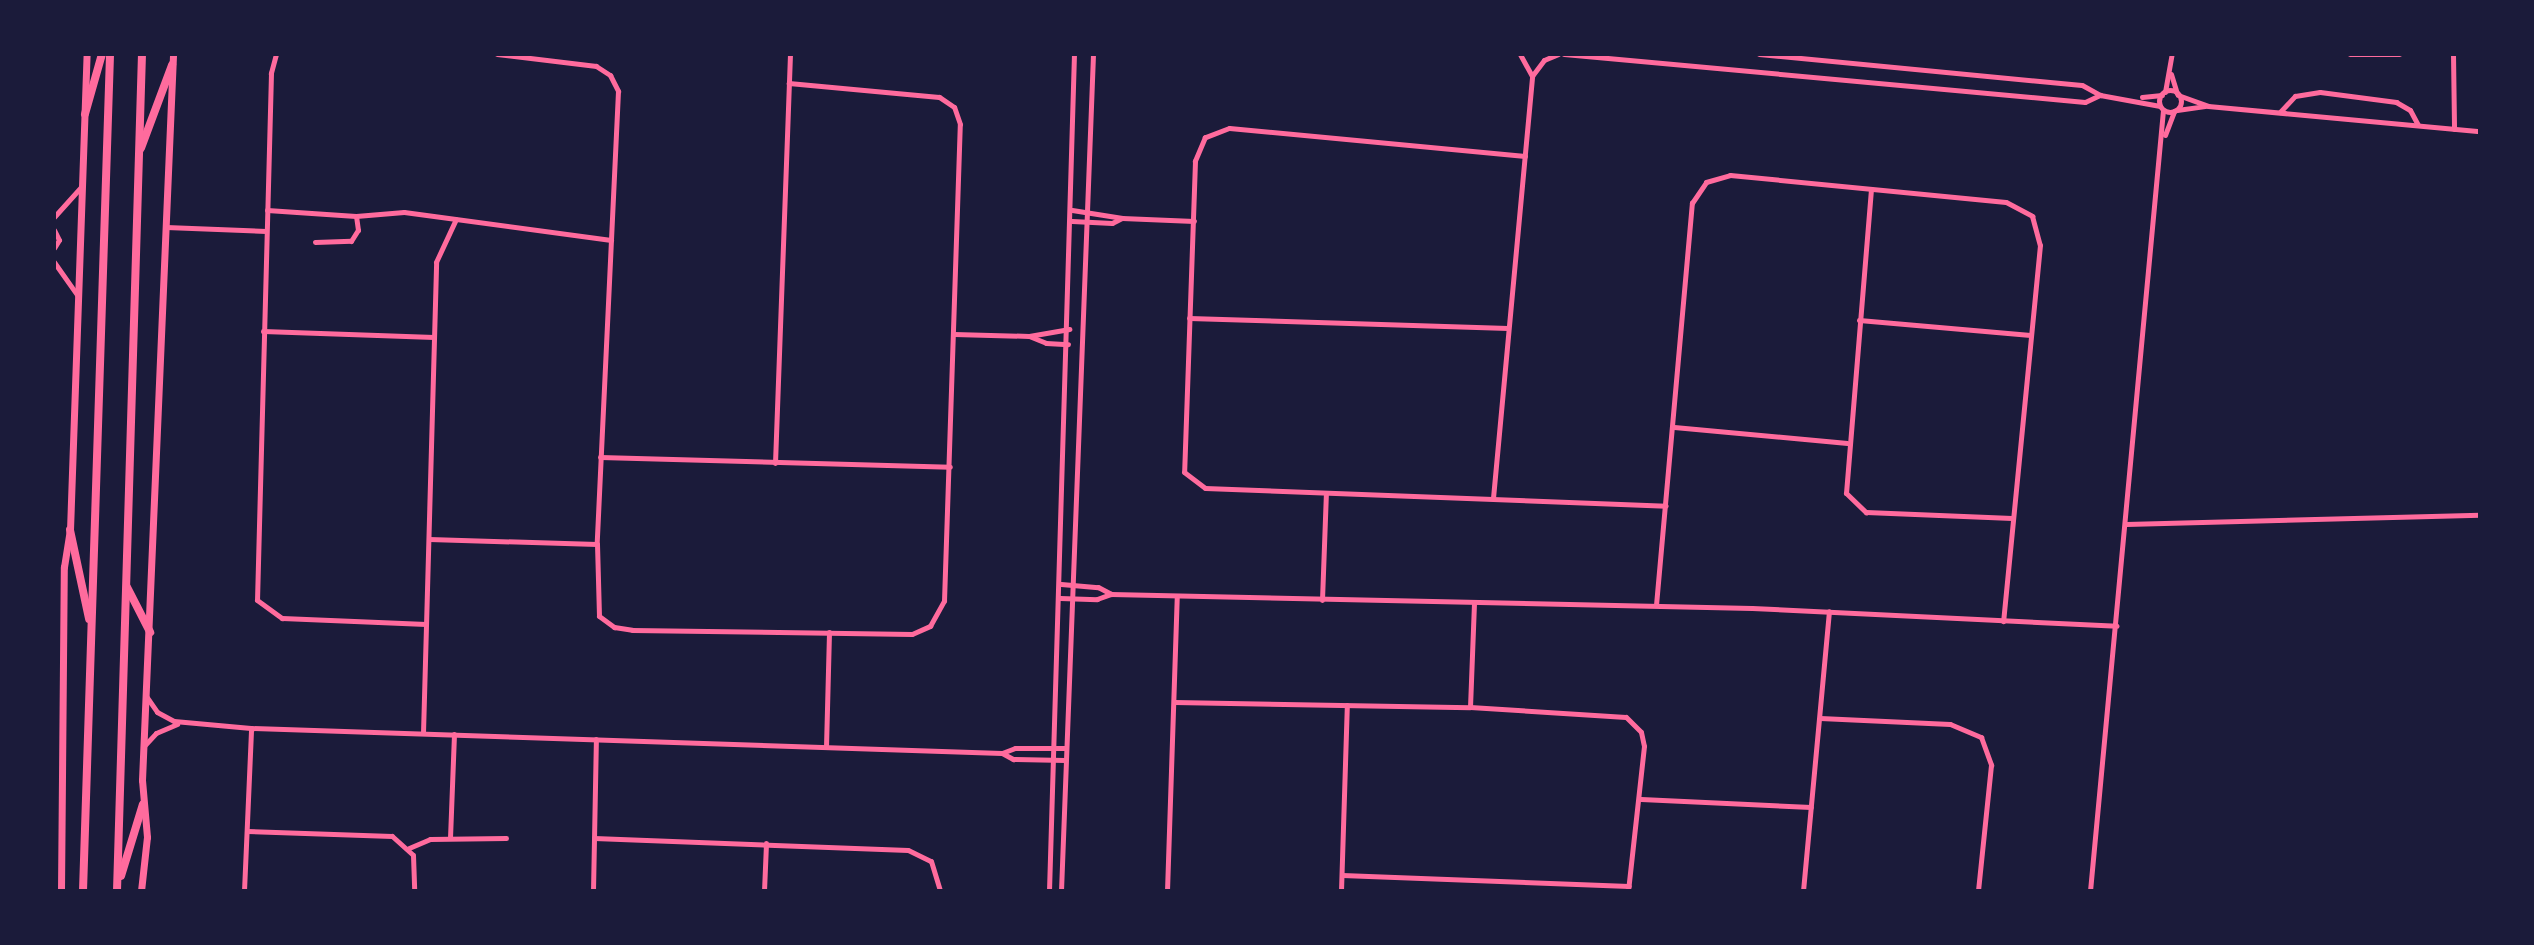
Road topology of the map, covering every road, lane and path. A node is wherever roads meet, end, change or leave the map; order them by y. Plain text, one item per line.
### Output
1 (88, 54) edge
2 (102, 54) edge
3 (110, 54) edge
4 (142, 54) edge
5 (173, 54) edge
6 (276, 54) edge
7 (497, 54) edge
8 (790, 54) edge
9 (1074, 54) edge
10 (1093, 54) edge
11 (1520, 54) edge
12 (1558, 54) edge
13 (1564, 54) edge
14 (1759, 54) edge
15 (2172, 54) edge
16 (2350, 54) edge
17 (2399, 54) edge
18 (2453, 54) edge
19 (172, 65) junction
20 (2171, 71) junction
21 (1532, 76) junction
22 (789, 83) junction
23 (2163, 93) junction
24 (2100, 95) junction
25 (2178, 95) junction
26 (2125, 98) junction
27 (2208, 106) junction
28 (2162, 108) junction
29 (2175, 111) junction
30 (2280, 112) junction
31 (85, 114) junction
32 (2418, 125) junction
33 (2454, 130) junction
34 (2480, 131) edge
35 (2163, 141) junction
36 (139, 154) junction
37 (1525, 156) junction
38 (84, 181) junction
39 (1871, 189) junction
40 (267, 210) junction
41 (1072, 210) junction
42 (1084, 211) junction
43 (356, 216) junction
44 (54, 218) edge
45 (1122, 218) junction
46 (456, 219) junction
47 (1072, 221) junction
48 (1084, 221) junction
49 (1194, 221) junction
50 (166, 227) junction
51 (54, 230) edge
52 (266, 231) junction
53 (611, 240) junction
54 (315, 242) dead end
55 (54, 248) edge
56 (54, 261) edge
57 (80, 298) junction
58 (1189, 318) junction
59 (1858, 320) junction
60 (1508, 328) junction
61 (1069, 329) junction
62 (263, 331) junction
63 (954, 334) junction
64 (1028, 335) junction
65 (2031, 335) junction
66 (434, 337) junction
67 (1068, 344) junction
68 (1675, 427) junction
69 (1847, 443) junction
70 (600, 457) junction
71 (775, 463) junction
72 (950, 467) junction
73 (1326, 493) junction
74 (1493, 498) junction
75 (1666, 506) junction
76 (2480, 515) edge
77 (2012, 518) junction
78 (2126, 524) junction
79 (70, 530) junction
80 (429, 539) junction
81 (597, 544) junction
82 (1061, 584) junction
83 (1073, 585) junction
84 (126, 586) junction
85 (1111, 594) junction
86 (1177, 596) junction
87 (1060, 598) junction
88 (1072, 598) junction
89 (1322, 600) junction
90 (1474, 604) junction
91 (1656, 606) junction
92 (1829, 611) junction
93 (2003, 621) junction
94 (91, 624) junction
95 (426, 624) junction
96 (2117, 626) junction
97 (150, 632) junction
98 (829, 632) junction
99 (146, 696) junction
100 (1174, 702) junction
101 (1347, 705) junction
102 (1470, 707) junction
103 (1820, 718) junction
104 (183, 723) junction
105 (251, 728) junction
106 (423, 733) junction
107 (454, 734) junction
108 (596, 739) junction
109 (826, 747) junction
110 (143, 748) junction
111 (1055, 748) junction
112 (1066, 748) junction
113 (1002, 753) junction
114 (1055, 760) junction
115 (1065, 760) junction
116 (1641, 799) junction
117 (143, 804) junction
118 (1811, 807) junction
119 (247, 831) junction
120 (450, 838) junction
121 (506, 838) dead end
122 (594, 838) junction
123 (766, 844) junction
124 (409, 848) junction
125 (1342, 875) junction
126 (1629, 888) edge
127 (117, 890) edge
128 (61, 891) edge
129 (83, 891) edge
130 (141, 891) edge
131 (244, 891) edge
132 (414, 891) edge
133 (593, 891) edge
134 (764, 891) edge
135 (940, 891) edge
136 (1049, 891) edge
137 (1061, 891) edge
138 (1167, 891) edge
139 (1341, 891) edge
140 (1803, 891) edge
141 (1978, 891) edge
142 (2090, 891) edge

1 - 31 street
2 - 31 main road
3 - 94 main road
4 - 36 main road
5 - 19 street
6 - 40 street
7 - 53 street
8 - 22 street
9 - 41 street
10 - 42 street
11 - 21 street
12 - 21 street
13 - 24 street
14 - 24 street
15 - 20 street
16 - 17 street
18 - 33 street
19 - 36 main road
19 - 50 street
20 - 23 street
20 - 25 street
21 - 37 street
22 - 63 street
22 - 71 street
23 - 25 street
23 - 26 street
23 - 28 street
24 - 26 street
25 - 27 street
25 - 29 street
26 - 28 street
27 - 29 street
27 - 30 street
28 - 29 street
28 - 35 street
29 - 35 street
30 - 32 street
30 - 32 street
31 - 38 street
32 - 33 street
33 - 34 street
35 - 78 street
36 - 84 main road
37 - 49 street
37 - 60 street
38 - 44 street
38 - 57 street
39 - 59 street
39 - 65 street
39 - 68 street
40 - 43 street
40 - 52 street
41 - 42 street
41 - 47 street
42 - 45 street
42 - 48 street
43 - 46 street
43 - 54 street
45 - 48 street
45 - 49 street
46 - 53 street
46 - 66 street
47 - 48 street
47 - 61 street
48 - 83 street
49 - 58 street
50 - 52 street
50 - 97 street
51 - 55 street
52 - 62 street
53 - 70 street
56 - 57 street
57 - 79 street
58 - 60 street
58 - 73 street
59 - 65 street
59 - 69 street
60 - 74 street
61 - 64 street
61 - 67 street
62 - 66 street
62 - 95 street
63 - 64 street
63 - 72 street
64 - 67 street
65 - 77 street
66 - 80 street
67 - 82 street
68 - 69 street
68 - 75 street
69 - 77 street
70 - 71 street
70 - 81 street
71 - 72 street
72 - 98 street
73 - 74 street
73 - 89 street
74 - 75 street
75 - 91 street
76 - 78 street
77 - 93 street
78 - 96 street
79 - 94 main road
79 - 128 street
80 - 81 street
80 - 95 street
81 - 98 street
82 - 83 street
82 - 87 street
83 - 85 street
83 - 88 street
84 - 97 main road
84 - 127 main road
85 - 86 street
85 - 88 street
86 - 89 street
86 - 100 street
87 - 88 street
87 - 111 street
88 - 112 street
89 - 90 street
90 - 91 street
90 - 102 street
91 - 92 street
92 - 93 street
92 - 103 street
93 - 96 street
94 - 129 main road
95 - 106 street
96 - 142 street
97 - 99 street
98 - 109 street
99 - 104 street
99 - 110 street
100 - 101 street
100 - 138 street
101 - 102 street
101 - 125 street
102 - 116 street
103 - 118 street
103 - 141 street
104 - 105 street
104 - 110 street
105 - 106 street
105 - 119 street
106 - 107 street
107 - 108 street
107 - 120 street
108 - 109 street
108 - 122 street
109 - 113 street
110 - 117 street
111 - 112 street
111 - 113 street
111 - 114 street
112 - 115 street
113 - 114 street
114 - 115 street
114 - 136 street
115 - 137 street
116 - 118 street
116 - 126 street
117 - 127 main road
117 - 130 street
118 - 140 street
119 - 124 street
119 - 131 street
120 - 121 street
120 - 124 street
122 - 123 street
122 - 133 street
123 - 134 street
123 - 135 street
124 - 132 street
125 - 126 street
125 - 139 street

